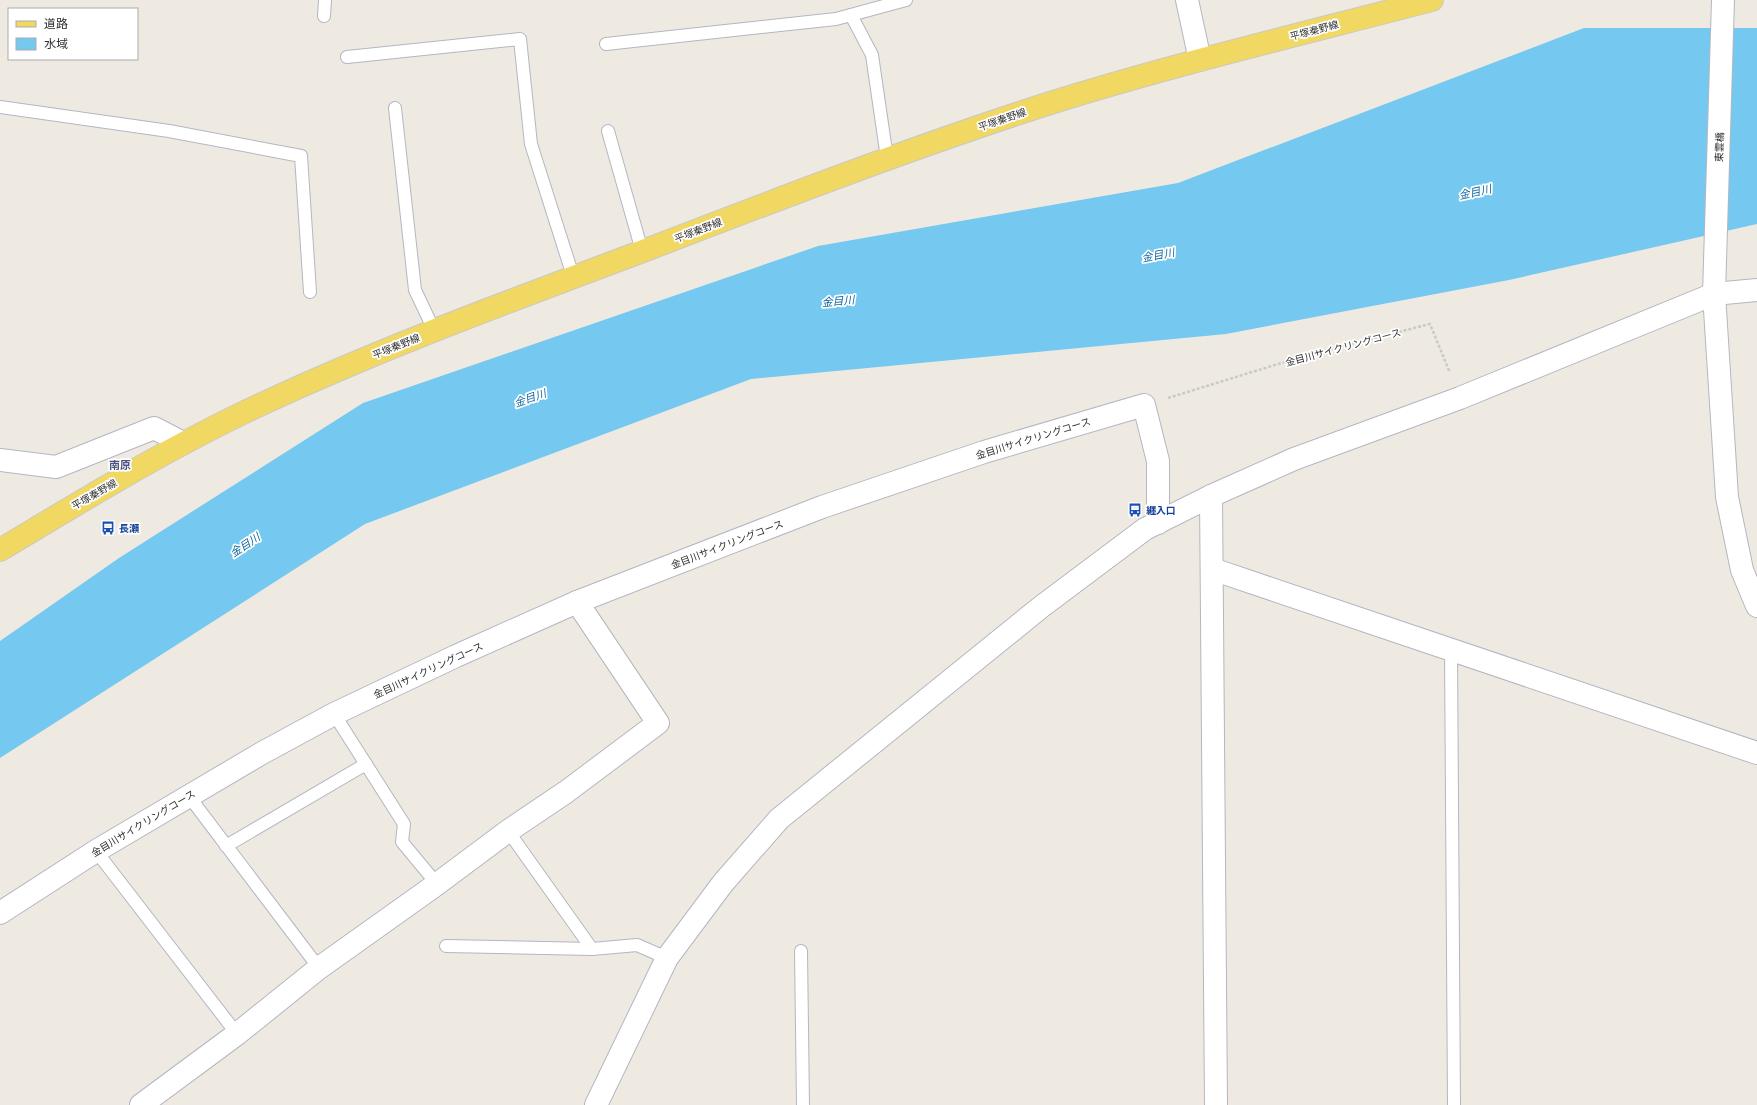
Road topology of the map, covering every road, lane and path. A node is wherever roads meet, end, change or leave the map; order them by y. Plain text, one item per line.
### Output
1 (325, 0) edge
2 (906, 0) edge
3 (1187, 0) edge
4 (1432, 0) edge
5 (1724, 5) edge
6 (852, 15) junction
7 (324, 16) dead end
8 (606, 44) dead end
9 (347, 57) dead end
10 (1200, 60) junction
11 (0, 107) edge
12 (395, 108) dead end
13 (608, 130) dead end
14 (887, 158) junction
15 (642, 251) junction
16 (574, 276) junction
17 (1715, 289) junction
18 (1757, 290) edge
19 (310, 292) dead end
20 (434, 330) junction
21 (1460, 398) junction
22 (1144, 405) junction
23 (183, 443) junction
24 (0, 460) edge
25 (1211, 496) junction
26 (1158, 523) junction
27 (0, 550) edge
28 (1212, 569) junction
29 (577, 602) junction
30 (1757, 606) edge
31 (1450, 650) junction
32 (334, 714) junction
33 (1757, 753) edge
34 (366, 764) junction
35 (188, 795) junction
36 (508, 831) junction
37 (226, 846) junction
38 (96, 851) junction
39 (437, 884) junction
40 (0, 913) edge
41 (446, 946) dead end
42 (592, 949) junction
43 (801, 951) dead end
44 (667, 958) junction
45 (319, 968) junction
46 (237, 1034) junction
47 (141, 1105) edge
48 (596, 1105) edge
49 (803, 1105) edge
50 (1216, 1105) edge
51 (1454, 1105) edge

1 - 7 lane
2 - 6 lane
3 - 10 street
4 - 10 main road, 平塚秦野線
5 - 17 street, 東雲橋
6 - 8 lane
6 - 14 lane
9 - 16 lane
10 - 14 main road, 平塚秦野線
11 - 19 lane
12 - 20 lane
13 - 15 lane
14 - 15 main road, 平塚秦野線
15 - 16 main road, 平塚秦野線
16 - 20 main road, 平塚秦野線
17 - 18 street
17 - 21 street
17 - 30 street, 東雲橋
20 - 23 main road, 平塚秦野線
21 - 22 path, 金目川サイクリングコース
21 - 25 street
22 - 26 street
22 - 29 street, 金目川サイクリングコース
23 - 24 street
23 - 27 main road, 平塚秦野線
25 - 26 street
25 - 28 street
26 - 44 street
28 - 31 street
28 - 50 street
29 - 32 street, 金目川サイクリングコース
29 - 36 street
31 - 33 street
31 - 51 lane
32 - 34 lane
32 - 35 street, 金目川サイクリングコース
34 - 37 lane
34 - 39 lane
35 - 37 lane
35 - 38 street, 金目川サイクリングコース
36 - 39 street
36 - 42 lane
37 - 45 lane
38 - 40 street, 金目川サイクリングコース
38 - 46 lane
39 - 45 street
41 - 42 lane
42 - 44 lane
43 - 49 lane
44 - 48 street
45 - 46 street
46 - 47 street

